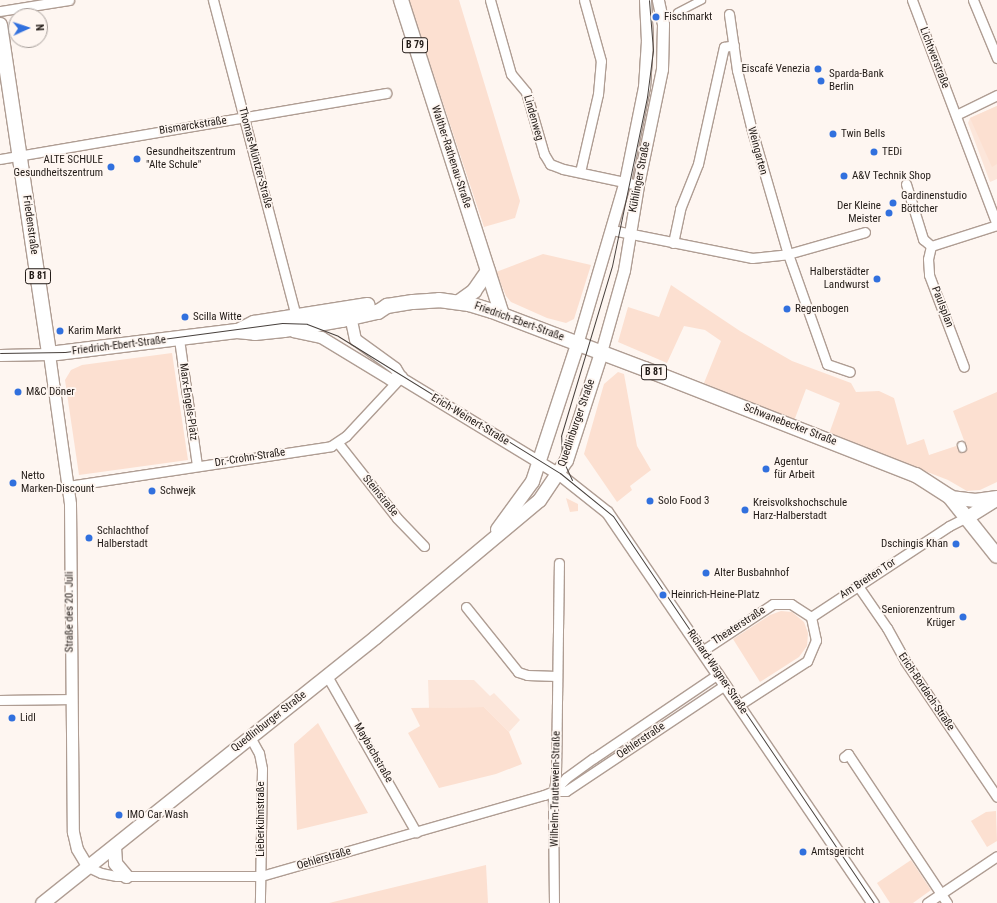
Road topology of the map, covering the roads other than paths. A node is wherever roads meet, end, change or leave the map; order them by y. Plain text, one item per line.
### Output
1 (69, 0) edge
2 (213, 0) edge
3 (401, 0) edge
4 (490, 0) edge
5 (584, 0) edge
6 (645, 0) edge
7 (658, 0) edge
8 (701, 0) edge
9 (912, 0) edge
10 (973, 0) edge
11 (0, 11) edge
12 (677, 12) dead end
13 (729, 14) dead end
14 (0, 26) edge
15 (734, 45) junction
16 (997, 58) edge
17 (386, 93) dead end
18 (997, 95) edge
19 (956, 115) junction
20 (244, 118) junction
21 (20, 156) junction
22 (0, 159) edge
23 (580, 172) junction
24 (625, 181) junction
25 (906, 184) dead end
26 (638, 185) junction
27 (997, 225) edge
28 (612, 230) junction
29 (865, 232) dead end
30 (630, 235) junction
31 (673, 243) junction
32 (931, 246) junction
33 (788, 254) junction
34 (488, 271) junction
35 (459, 302) junction
36 (350, 313) junction
37 (502, 314) junction
38 (296, 317) junction
39 (284, 330) junction
40 (237, 331) junction
41 (179, 339) junction
42 (577, 344) junction
43 (601, 352) junction
44 (49, 354) junction
45 (0, 355) edge
46 (964, 367) dead end
47 (850, 372) dead end
48 (402, 376) junction
49 (338, 442) junction
50 (539, 462) junction
51 (197, 466) junction
52 (559, 474) junction
53 (68, 486) junction
54 (950, 497) junction
55 (997, 498) edge
56 (967, 517) junction
57 (493, 539) junction
58 (424, 546) dead end
59 (997, 556) edge
60 (558, 563) dead end
61 (858, 586) junction
62 (466, 607) dead end
63 (811, 617) junction
64 (702, 651) junction
65 (718, 674) junction
66 (327, 676) junction
67 (557, 676) junction
68 (725, 685) junction
69 (71, 699) junction
70 (0, 700) edge
71 (739, 705) junction
72 (250, 737) junction
73 (844, 757) dead end
74 (554, 791) junction
75 (997, 797) edge
76 (416, 832) junction
77 (114, 847) junction
78 (997, 856) edge
79 (88, 867) junction
80 (126, 876) junction
81 (260, 876) junction
82 (940, 893) junction
83 (42, 903) edge
84 (260, 903) edge
85 (554, 903) edge
86 (873, 903) edge
87 (926, 903) edge
88 (947, 903) edge

1 - 11 street
2 - 20 street, Thomas-Müntzer-Straße
3 - 34 main road, Walther-Rathenau-Straße / B 79
4 - 23 street, Lindenweg
5 - 23 street
6 - 24 street, Kühlinger Straße
7 - 26 street, Kühlinger Straße
8 - 12 street
9 - 19 street, Lichtwerstraße
10 - 16 street
13 - 15 street, Weingarten
14 - 21 main road, Friedenstraße / B 81
15 - 31 street
15 - 33 street, Weingarten
17 - 20 street, Bismarckstraße
18 - 19 street
19 - 27 street, Lichtwerstraße
20 - 21 street, Bismarckstraße
20 - 38 street, Thomas-Müntzer-Straße
21 - 22 street, Bismarckstraße
21 - 44 main road, Friedenstraße / B 81
23 - 24 street, Lindenweg
24 - 26 street, Lindenweg
24 - 28 street, Kühlinger Straße
25 - 32 street
26 - 30 street, Kühlinger Straße
27 - 32 street
28 - 30 street
28 - 42 street, Kühlinger Straße
29 - 33 street
30 - 31 street
30 - 43 street, Kühlinger Straße
31 - 33 street
32 - 46 street, Paulsplan
33 - 47 street, Weingarten
34 - 35 main road
34 - 37 main road, Walther-Rathenau-Straße / B 79
35 - 36 main road, Friedrich-Ebert-Straße / B 81
35 - 37 main road, Friedrich-Ebert-Straße / B 81
36 - 38 main road, Friedrich-Ebert-Straße / B 81
36 - 39 main road, Friedrich-Ebert-Straße / B 81
36 - 48 street, Erich-Weinert-Straße
37 - 42 main road, Friedrich-Ebert-Straße / B 81
38 - 40 main road, Friedrich-Ebert-Straße / B 81
39 - 40 main road, Friedrich-Ebert-Straße / B 81
39 - 48 street, Erich-Weinert-Straße
40 - 41 main road, Friedrich-Ebert-Straße / B 81
41 - 44 main road, Friedrich-Ebert-Straße / B 81
41 - 51 street, Marx-Engels-Platz
42 - 43 main road, Friedrich-Ebert-Straße / B 81
42 - 50 main road, Quedlinburger Straße
43 - 52 main road, Quedlinburger Straße
43 - 54 main road, Schwanebecker Straße / B 81
44 - 45 street, Friedrich-Ebert-Straße
44 - 53 street, Straße des 20. Juli
48 - 49 street, Dr.-Crohn-Straße
48 - 50 street, Erich-Weinert-Straße
49 - 51 street, Dr.-Crohn-Straße
49 - 58 street, Steinstraße
50 - 52 street, Richard-Wagner-Straße
50 - 57 main road, Quedlinburger Straße
51 - 53 street, Dr.-Crohn-Straße
52 - 57 main road, Quedlinburger Straße
52 - 64 street, Richard-Wagner-Straße
53 - 69 street, Straße des 20. Juli
54 - 55 main road
54 - 56 main road, Schwanebecker Straße / B 81
55 - 56 main road
56 - 59 main road, B 81
56 - 61 street, Am Breiten Tor
57 - 66 main road, Quedlinburger Straße
60 - 67 street, Wilhelm-Trautewein-Straße
61 - 63 street, Am Breiten Tor
61 - 75 street, Erich-Bordach-Straße
62 - 67 street
63 - 64 street, Theaterstraße
63 - 71 street
64 - 65 street, Richard-Wagner-Straße
65 - 68 street, Richard-Wagner-Straße
65 - 74 street, Oehlerstraße
66 - 72 main road, Quedlinburger Straße
66 - 76 street, Maybachstraße
67 - 74 street, Wilhelm-Trautewein-Straße
68 - 71 street, Richard-Wagner-Straße
68 - 74 street, Oehlerstraße
69 - 70 street
69 - 79 street, Straße des 20. Juli
71 - 86 street, Richard-Wagner-Straße
72 - 77 main road, Quedlinburger Straße
72 - 81 street, Lieberkühnstraße
73 - 82 street
74 - 76 street, Oehlerstraße
74 - 85 street, Wilhelm-Trautewein-Straße
76 - 81 street, Oehlerstraße
77 - 79 main road, Quedlinburger Straße
77 - 80 main road
78 - 82 street
79 - 80 street, Oehlerstraße
79 - 83 main road, Quedlinburger Straße
80 - 81 street, Oehlerstraße
81 - 84 street, Lieberkühnstraße
82 - 87 street
82 - 88 street

